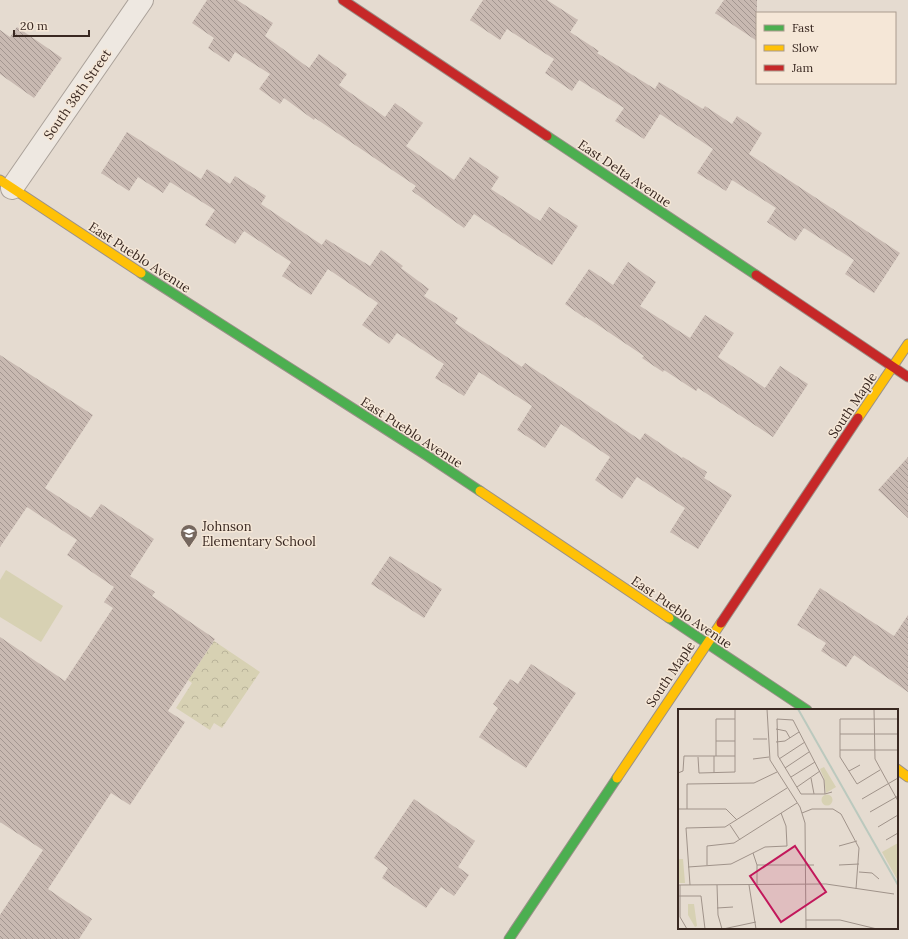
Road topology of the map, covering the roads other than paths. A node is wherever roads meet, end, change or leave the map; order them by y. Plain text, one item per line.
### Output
1 (142, 0) edge
2 (343, 0) edge
3 (6, 184) edge
4 (908, 344) edge
5 (893, 367) junction
6 (908, 377) edge
7 (706, 644) junction
8 (805, 709) edge
9 (898, 770) edge
10 (908, 776) edge
11 (509, 939) edge

1 - 3 street, South 38th Street
2 - 5 street, East Delta Avenue
3 - 7 street, East Pueblo Avenue
4 - 5 street, South Maple
5 - 6 street, East Delta Avenue
5 - 7 street, South Maple
7 - 8 street, East Pueblo Avenue
7 - 11 street, South Maple
9 - 10 street

